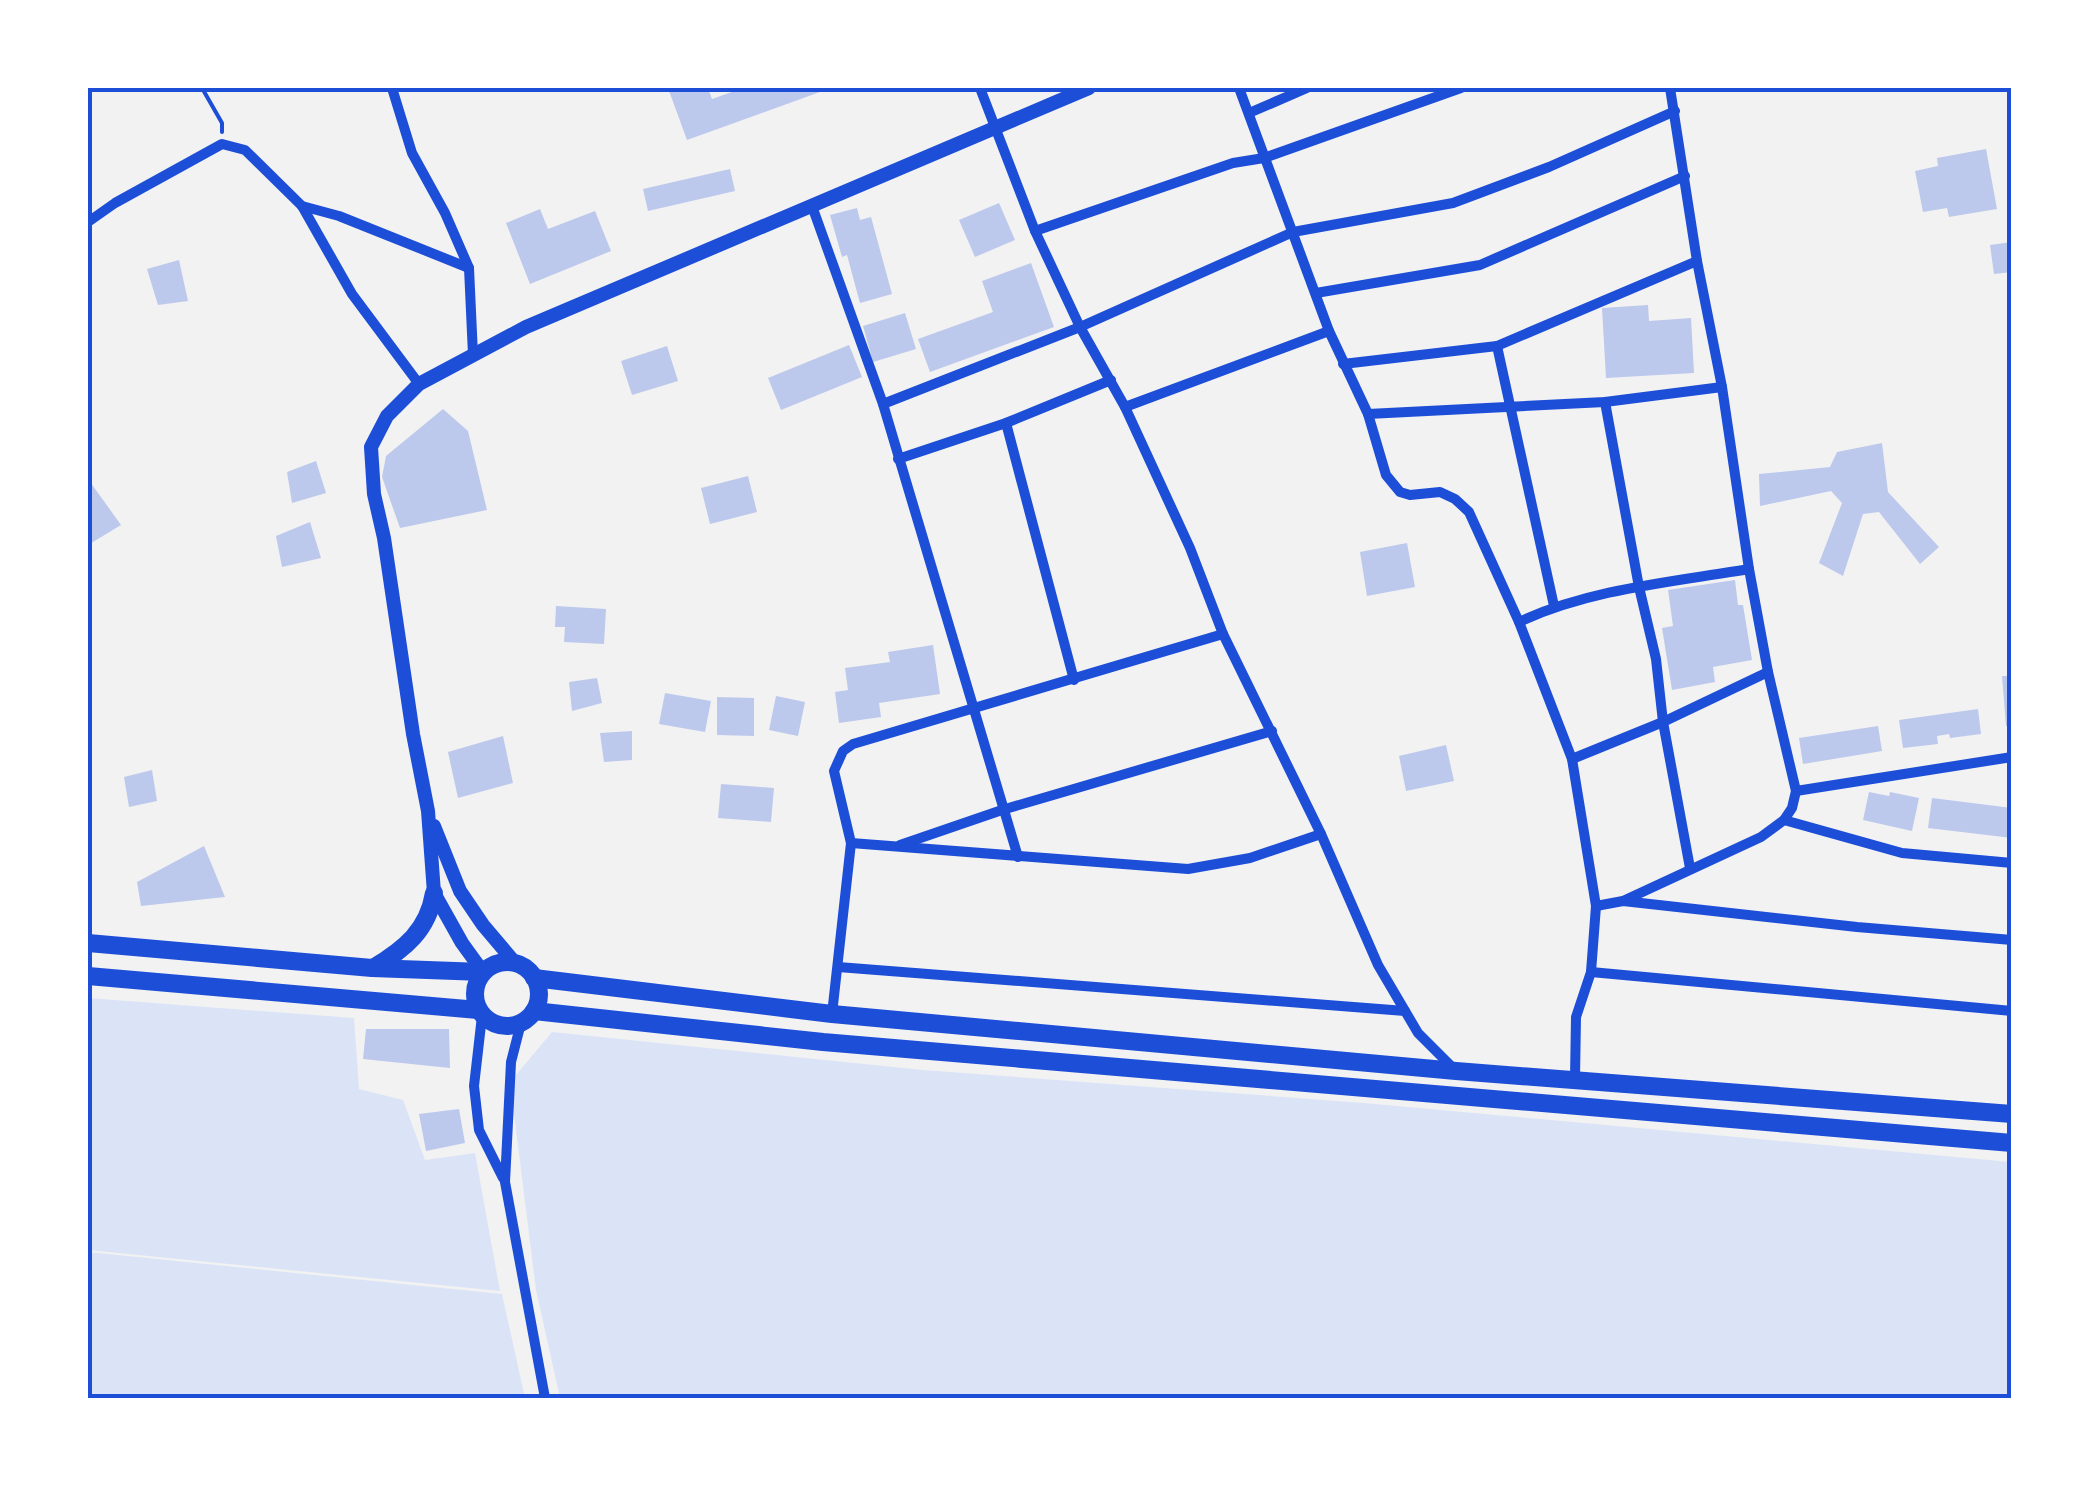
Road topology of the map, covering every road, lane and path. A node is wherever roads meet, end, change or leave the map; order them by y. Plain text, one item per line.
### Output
1 (202, 88) edge
2 (392, 88) edge
3 (980, 88) edge
4 (1089, 88) edge
5 (1238, 88) edge
6 (1308, 88) edge
7 (1460, 88) edge
8 (1670, 88) edge
9 (1072, 90) edge
10 (1675, 111) junction
11 (1249, 113) junction
12 (994, 128) junction
13 (222, 144) junction
14 (1264, 158) junction
15 (1685, 176) junction
16 (302, 206) junction
17 (812, 206) junction
18 (88, 222) edge
19 (1035, 231) junction
20 (1292, 232) junction
21 (1697, 261) junction
22 (470, 268) junction
23 (1316, 293) junction
24 (1080, 327) junction
25 (1329, 331) junction
26 (1497, 346) junction
27 (473, 354) junction
28 (1343, 364) junction
29 (1111, 380) junction
30 (419, 384) junction
31 (1722, 387) junction
32 (1605, 402) junction
33 (883, 404) junction
34 (1125, 407) junction
35 (1513, 409) junction
36 (1368, 414) junction
37 (1006, 423) junction
38 (898, 458) junction
39 (1749, 569) junction
40 (1638, 588) junction
41 (1554, 606) junction
42 (1520, 622) junction
43 (1223, 634) junction
44 (1768, 672) junction
45 (1074, 680) junction
46 (974, 710) junction
47 (1664, 722) junction
48 (1272, 731) junction
49 (2012, 757) edge
50 (1572, 759) junction
51 (1796, 791) junction
52 (1002, 810) junction
53 (428, 812) junction
54 (1784, 820) junction
55 (1321, 834) junction
56 (851, 843) junction
57 (892, 847) junction
58 (1018, 857) junction
59 (2012, 863) edge
60 (1690, 868) junction
61 (434, 892) junction
62 (1624, 901) junction
63 (1596, 906) junction
64 (2012, 940) edge
65 (88, 942) edge
66 (516, 964) junction
67 (838, 967) junction
68 (372, 968) junction
69 (483, 972) junction
70 (1591, 972) junction
71 (88, 976) edge
72 (534, 978) junction
73 (2012, 1011) edge
74 (1405, 1012) junction
75 (480, 1013) junction
76 (832, 1014) junction
77 (528, 1017) junction
78 (1456, 1071) junction
79 (1575, 1078) junction
80 (2011, 1113) edge
81 (2012, 1143) edge
82 (506, 1182) junction
83 (545, 1398) edge

1 - 13 path
2 - 22 street
3 - 12 street
4 - 9 street
5 - 11 street
6 - 11 street
7 - 14 street
8 - 10 street
9 - 12 street
10 - 15 street
10 - 20 street
11 - 14 street
12 - 17 street
12 - 19 street
13 - 16 street
13 - 18 street
14 - 19 street
14 - 20 street
15 - 21 street
15 - 23 street
16 - 22 street
16 - 30 street
17 - 27 street
17 - 33 street
19 - 24 street
20 - 23 street
20 - 24 street
21 - 26 street
21 - 31 street
22 - 27 street
23 - 25 street
24 - 29 street
24 - 33 street
25 - 28 street
25 - 34 street
26 - 28 street
26 - 35 street
27 - 30 street
28 - 36 street
29 - 34 street
29 - 37 street
30 - 53 street
31 - 32 street
31 - 39 street
32 - 35 street
32 - 40 street
33 - 38 street
34 - 43 street
35 - 36 street
35 - 41 street
36 - 42 street
37 - 38 street
37 - 45 street
38 - 46 street
39 - 40 street
39 - 44 street
40 - 41 street
40 - 47 street
41 - 42 street
42 - 50 street
43 - 45 street
43 - 48 street
44 - 47 street
44 - 51 street
45 - 46 street
46 - 52 street
46 - 56 street
47 - 50 street
47 - 60 street
48 - 52 street
48 - 55 street
49 - 51 street
50 - 63 street
51 - 54 street
52 - 57 street
52 - 58 street
53 - 61 street
53 - 66 street
54 - 59 street
54 - 60 street
55 - 58 street
55 - 74 street
56 - 57 street
56 - 67 street
57 - 58 street
60 - 62 street
61 - 68 highway
61 - 69 street
62 - 63 street
62 - 64 street
63 - 70 street
65 - 68 highway
66 - 69 highway
66 - 72 highway
67 - 74 street
67 - 76 street
68 - 69 highway
69 - 75 highway
70 - 73 street
70 - 79 street
71 - 75 highway
72 - 76 highway
72 - 77 highway
74 - 78 street
75 - 77 highway
75 - 82 street
76 - 78 highway
77 - 81 highway
77 - 82 street
78 - 79 highway
79 - 80 highway
82 - 83 street

